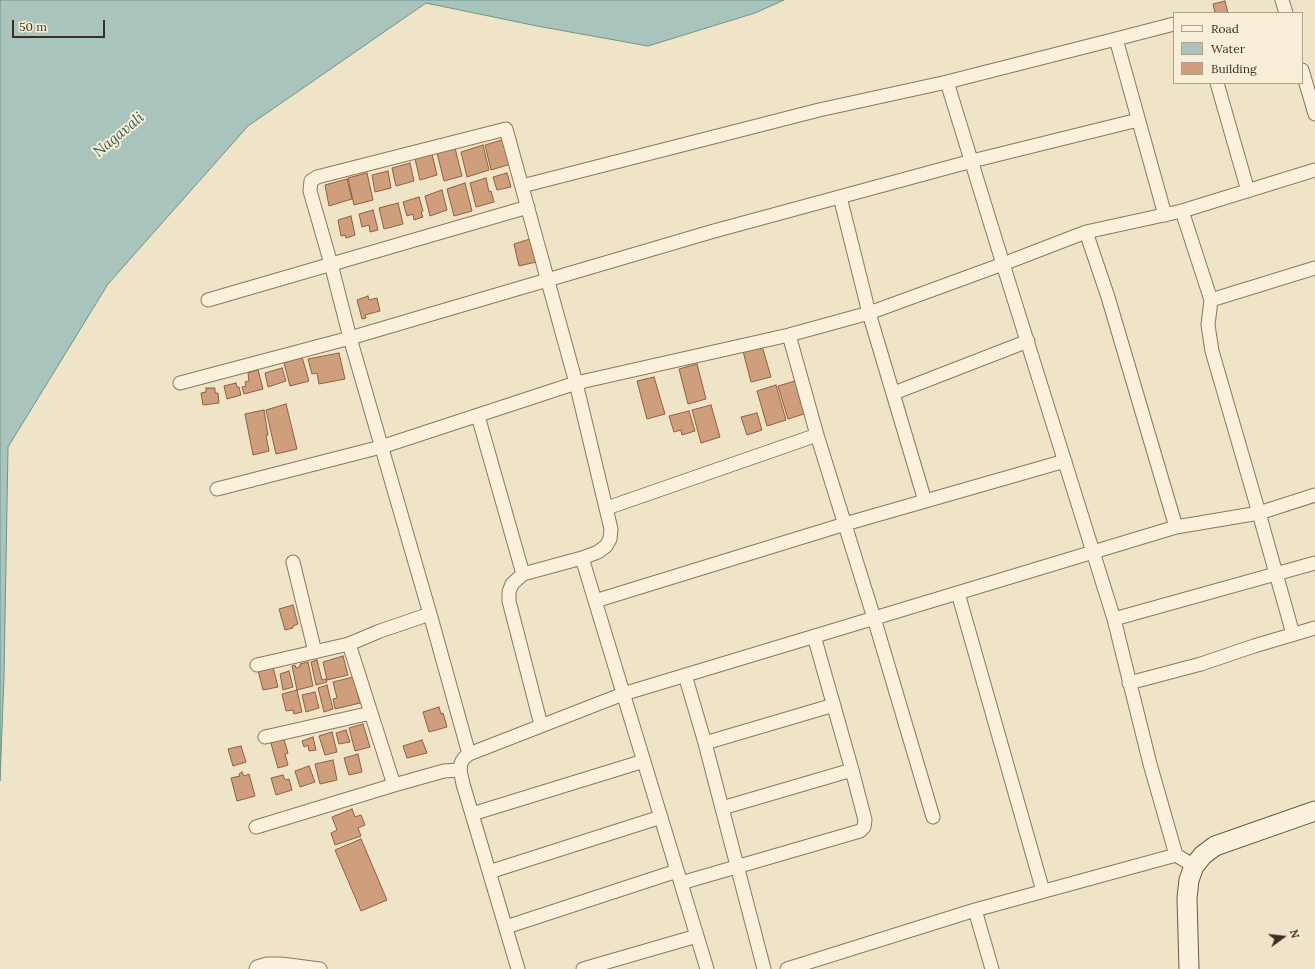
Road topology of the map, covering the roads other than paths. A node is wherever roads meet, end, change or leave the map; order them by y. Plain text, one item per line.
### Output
1 (1282, 0) edge
2 (1286, 12) edge
3 (1173, 24) edge
4 (1116, 39) junction
5 (1303, 73) edge
6 (947, 82) junction
7 (1217, 84) edge
8 (1315, 114) edge
9 (1138, 120) junction
10 (972, 162) junction
11 (1315, 170) edge
12 (522, 186) junction
13 (1248, 190) junction
14 (840, 197) junction
15 (528, 207) junction
16 (1182, 211) junction
17 (1165, 215) junction
18 (1086, 232) junction
19 (331, 264) junction
20 (1004, 264) junction
21 (1315, 269) edge
22 (547, 280) junction
23 (208, 300) dead end
24 (1211, 300) junction
25 (869, 313) junction
26 (789, 335) junction
27 (350, 338) junction
28 (1028, 341) junction
29 (180, 383) dead end
30 (576, 383) junction
31 (894, 393) junction
32 (478, 416) junction
33 (817, 434) junction
34 (381, 447) junction
35 (1065, 461) junction
36 (217, 490) dead end
37 (1315, 495) edge
38 (925, 501) junction
39 (607, 508) junction
40 (1259, 513) junction
41 (844, 524) junction
42 (1176, 528) junction
43 (1094, 552) junction
44 (582, 558) junction
45 (293, 562) dead end
46 (1315, 563) edge
47 (523, 574) junction
48 (1276, 574) junction
49 (958, 593) junction
50 (595, 601) junction
51 (430, 614) junction
52 (874, 618) junction
53 (1114, 619) junction
54 (1315, 628) edge
55 (1292, 634) junction
56 (814, 636) junction
57 (349, 644) junction
58 (315, 652) junction
59 (257, 665) dead end
60 (684, 675) junction
61 (1129, 683) junction
62 (623, 694) junction
63 (834, 705) junction
64 (371, 713) junction
65 (542, 725) junction
66 (265, 737) dead end
67 (704, 743) junction
68 (469, 754) junction
69 (644, 761) junction
70 (460, 770) junction
71 (852, 770) junction
72 (394, 785) junction
73 (722, 808) junction
74 (1315, 811) edge
75 (472, 814) junction
76 (660, 817) junction
77 (933, 817) dead end
78 (256, 827) dead end
79 (1176, 855) junction
80 (738, 866) junction
81 (1194, 866) junction
82 (489, 872) junction
83 (679, 877) junction
84 (1043, 891) junction
85 (975, 910) junction
86 (506, 927) junction
87 (697, 936) junction
88 (256, 969) edge
89 (320, 969) edge
90 (518, 969) edge
91 (583, 969) edge
92 (707, 969) edge
93 (764, 969) edge
94 (787, 969) edge
95 (992, 969) edge
96 (1189, 969) edge

1 - 2 street
3 - 4 street
4 - 6 street
4 - 9 street
5 - 8 street
6 - 10 street
6 - 12 street
7 - 13 street
9 - 10 street
9 - 17 street
10 - 14 street
10 - 20 street
11 - 13 street
12 - 15 street
12 - 19 street
13 - 16 street
14 - 22 street
14 - 25 street
15 - 19 street
15 - 22 street
16 - 17 street
16 - 24 street
17 - 18 street
18 - 20 street
18 - 42 street
19 - 23 street
19 - 27 street
20 - 25 street
20 - 28 street
21 - 24 street
22 - 27 street
22 - 30 street
24 - 40 street
25 - 26 street
25 - 31 street
26 - 30 street
26 - 33 street
27 - 29 street
27 - 34 street
28 - 31 street
28 - 35 street
30 - 32 street
30 - 39 street
31 - 38 street
32 - 34 street
32 - 47 street
33 - 39 street
33 - 41 street
34 - 36 street
34 - 51 street
35 - 38 street
35 - 43 street
37 - 40 street
38 - 41 street
39 - 44 street
40 - 42 street
40 - 48 street
41 - 50 street
41 - 52 street
42 - 43 street
43 - 49 street
43 - 53 street
44 - 47 street
44 - 50 street
45 - 58 street
46 - 48 street
47 - 65 street
48 - 53 street
48 - 55 street
49 - 52 street
49 - 84 street
50 - 62 street
51 - 57 street
51 - 68 street
52 - 56 street
52 - 77 street
53 - 61 street
54 - 55 street
55 - 61 street
56 - 60 street
56 - 63 street
57 - 58 street
57 - 64 street
58 - 59 street
60 - 62 street
60 - 67 street
61 - 79 street
62 - 65 street
62 - 69 street
63 - 67 street
63 - 71 street
64 - 66 street
64 - 72 street
65 - 68 street
67 - 73 street
68 - 70 street
69 - 75 street
69 - 76 street
70 - 72 street
70 - 75 street
71 - 73 street
71 - 80 street
72 - 78 street
73 - 80 street
74 - 81 main road
75 - 82 street
76 - 82 street
76 - 83 street
79 - 81 street
79 - 84 street
80 - 83 street
80 - 93 street
81 - 96 main road
82 - 86 street
83 - 86 street
83 - 87 street
84 - 85 street
85 - 94 street
85 - 95 street
86 - 90 street
87 - 91 street
87 - 92 street
88 - 89 street

